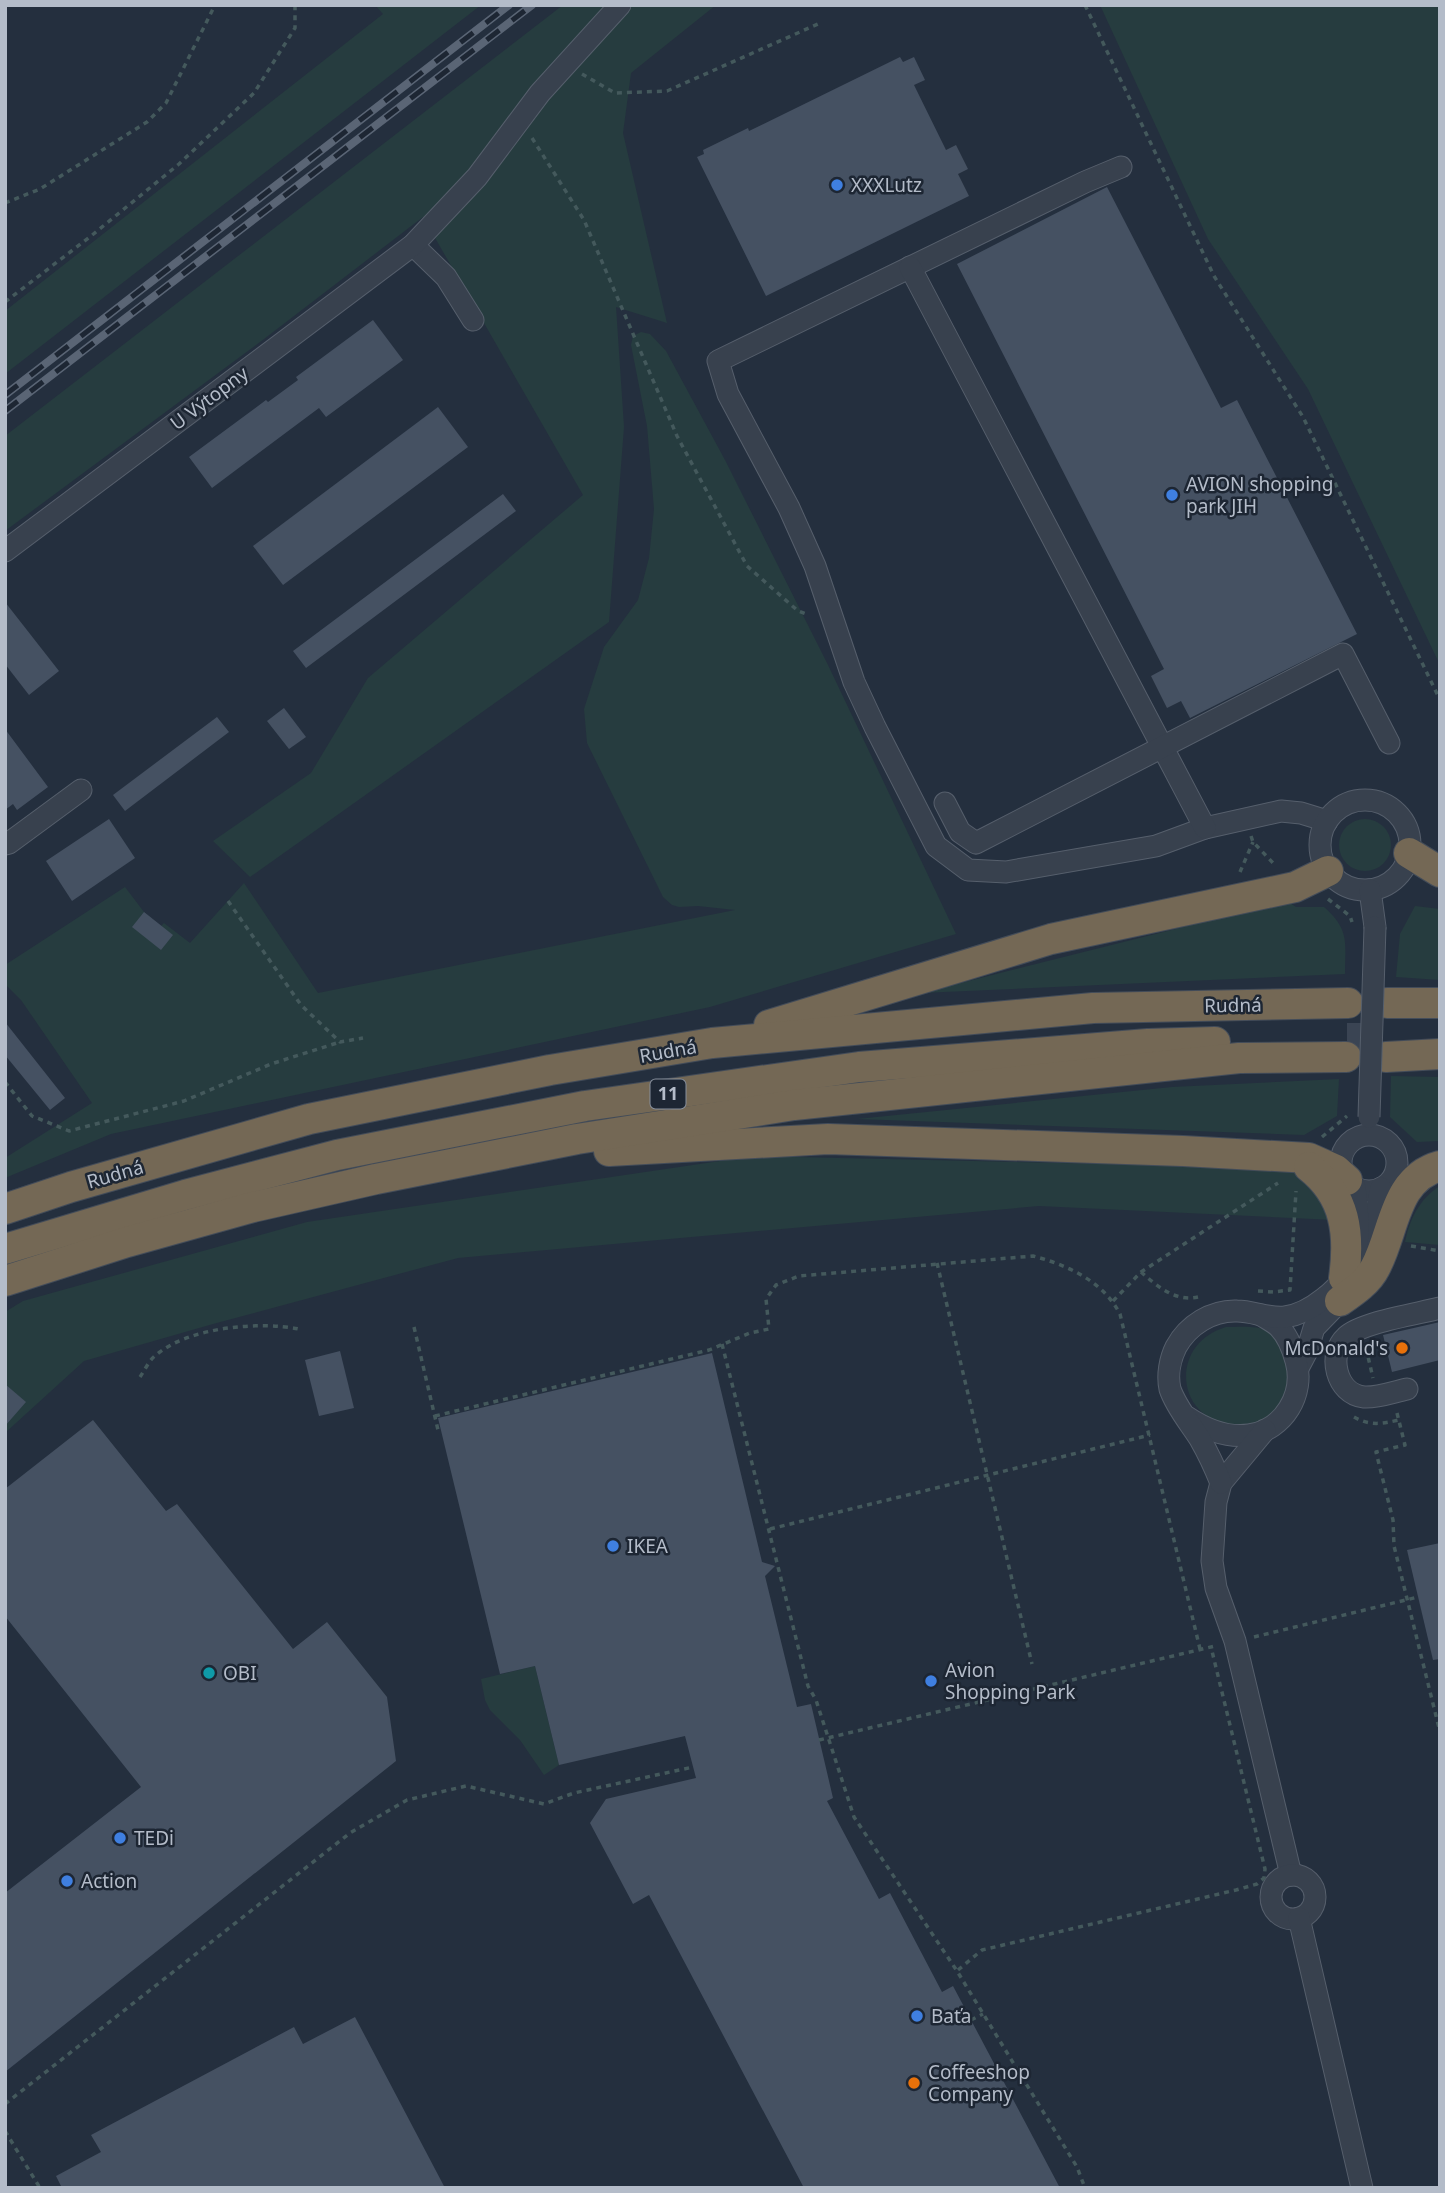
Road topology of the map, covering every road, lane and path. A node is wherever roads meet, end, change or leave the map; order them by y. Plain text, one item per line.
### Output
1 (215, 5) edge
2 (295, 5) edge
3 (620, 5) edge
4 (1085, 5) edge
5 (818, 24) dead end
6 (565, 65) junction
7 (520, 119) junction
8 (1121, 167) dead end
9 (6, 203) edge
10 (413, 245) junction
11 (911, 267) junction
12 (5, 302) edge
13 (473, 320) dead end
14 (5, 551) edge
15 (835, 626) junction
16 (1440, 700) edge
17 (1389, 743) dead end
18 (1163, 748) junction
19 (80, 790) dead end
20 (945, 803) dead end
21 (1245, 818) junction
22 (1327, 821) junction
23 (1205, 828) junction
24 (1253, 842) junction
25 (5, 844) edge
26 (1409, 853) junction
27 (1276, 866) dead end
28 (1328, 871) junction
29 (1440, 872) edge
30 (1237, 878) dead end
31 (1370, 890) junction
32 (228, 901) dead end
33 (1348, 1003) tunnel mouth
34 (1387, 1003) tunnel mouth
35 (1440, 1003) edge
36 (363, 1038) dead end
37 (1440, 1040) edge
38 (340, 1042) junction
39 (712, 1043) junction
40 (1440, 1054) edge
41 (5, 1082) edge
42 (1348, 1116) dead end
43 (1369, 1126) junction
44 (1295, 1156) junction
45 (1440, 1156) edge
46 (1440, 1166) edge
47 (376, 1178) junction
48 (1387, 1183) junction
49 (1351, 1184) junction
50 (1297, 1199) dead end
51 (5, 1209) edge
52 (1399, 1244) dead end
53 (5, 1249) edge
54 (1440, 1251) edge
55 (937, 1262) junction
56 (1141, 1272) junction
57 (11, 1280) edge
58 (1342, 1290) junction
59 (1252, 1291) dead end
60 (1208, 1295) dead end
61 (1113, 1301) junction
62 (1440, 1308) edge
63 (1261, 1315) junction
64 (414, 1327) dead end
65 (299, 1329) dead end
66 (1353, 1332) junction
67 (722, 1344) junction
68 (1298, 1368) junction
69 (140, 1377) dead end
70 (1399, 1391) junction
71 (435, 1416) junction
72 (1185, 1416) junction
73 (438, 1430) dead end
74 (1265, 1430) junction
75 (1150, 1435) junction
76 (987, 1475) junction
77 (1221, 1483) junction
78 (770, 1529) junction
79 (1418, 1597) dead end
80 (1407, 1600) junction
81 (1235, 1641) junction
82 (1211, 1647) junction
83 (1200, 1649) junction
84 (1032, 1664) dead end
85 (1440, 1732) edge
86 (827, 1739) junction
87 (819, 1740) dead end
88 (694, 1767) dead end
89 (1291, 1875) junction
90 (1299, 1918) junction
91 (957, 1970) junction
92 (983, 2014) junction
93 (971, 2020) dead end
94 (5, 2104) edge
95 (5, 2131) edge
96 (39, 2187) edge
97 (1086, 2188) edge
98 (1362, 2188) edge

1 - 9 path
2 - 12 path
3 - 6 street, U Výtopny
4 - 16 path
5 - 6 path
6 - 7 street, U Výtopny
7 - 10 street, U Výtopny
7 - 15 path
8 - 11 street
10 - 13 street
10 - 14 street, U Výtopny
11 - 15 street
11 - 18 street
15 - 23 street
17 - 18 street
18 - 20 street
18 - 23 street
19 - 25 street
21 - 22 street
21 - 23 street
21 - 24 path
22 - 26 street
22 - 28 street
24 - 27 path
24 - 30 path
26 - 29 highway
26 - 31 street
28 - 31 street
28 - 39 highway
31 - 43 street, bridge
32 - 38 path
33 - 39 highway, Rudná / 11
34 - 35 highway
36 - 38 path
37 - 40 highway
38 - 41 path
39 - 51 highway, Rudná / 11
42 - 44 path
43 - 48 street
43 - 49 street
44 - 47 highway
44 - 49 highway
44 - 56 path
44 - 58 highway
45 - 48 highway
46 - 58 highway
47 - 53 highway, Rudná / 11
47 - 57 highway
48 - 49 street
48 - 58 street
49 - 58 street
50 - 59 path
52 - 54 path
55 - 61 path
55 - 67 path
55 - 76 path
56 - 60 path
56 - 61 path
58 - 63 street
58 - 68 street
61 - 75 path
62 - 66 street
63 - 68 street
63 - 72 street
64 - 71 path
65 - 69 path
66 - 70 path
66 - 70 street
67 - 71 path
67 - 78 path
68 - 74 street
70 - 80 path
71 - 73 path
72 - 74 street
72 - 77 street
74 - 77 street
75 - 76 path
75 - 83 path
76 - 78 path
76 - 84 path
77 - 81 street
78 - 86 path
79 - 80 path
80 - 81 path
80 - 85 path
81 - 82 path
81 - 89 street
82 - 83 path
82 - 91 path
83 - 86 path
86 - 87 path
86 - 91 path
88 - 94 path
89 - 90 street
89 - 90 street
90 - 98 street
91 - 92 path
92 - 93 path
92 - 97 path
95 - 96 path

